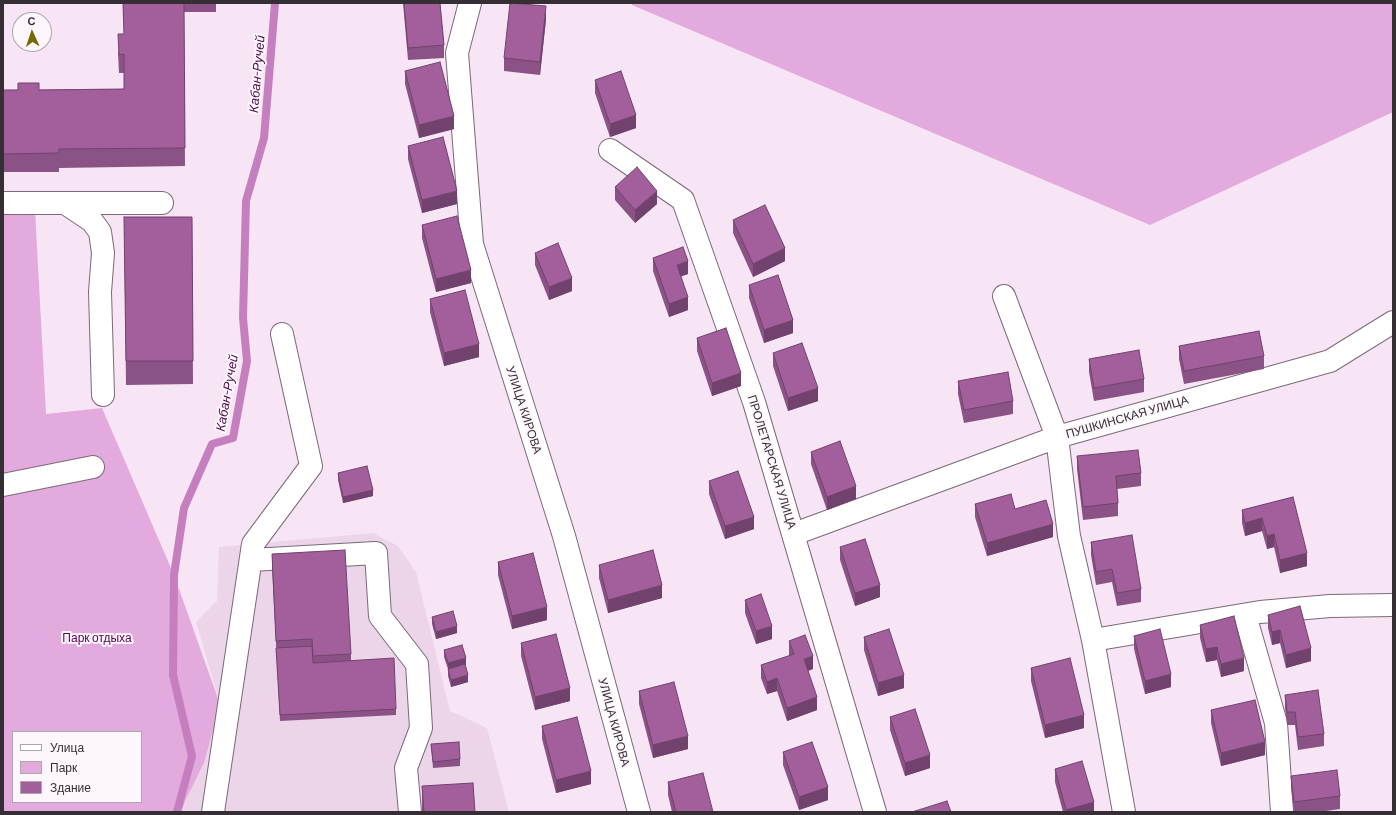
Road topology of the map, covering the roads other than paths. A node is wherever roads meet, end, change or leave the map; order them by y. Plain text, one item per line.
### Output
1 (470, 3) edge
2 (610, 150) dead end
3 (3, 203) edge
4 (65, 203) junction
5 (162, 203) dead end
6 (1004, 296) dead end
7 (1393, 322) edge
8 (282, 334) dead end
9 (103, 395) dead end
10 (1057, 437) junction
11 (93, 467) dead end
12 (3, 485) edge
13 (794, 534) junction
14 (251, 560) junction
15 (1393, 605) edge
16 (1245, 615) junction
17 (1093, 640) junction
18 (213, 812) edge
19 (410, 812) edge
20 (639, 812) edge
21 (875, 812) edge
22 (1124, 812) edge
23 (1282, 812) edge

1 - 20 street, УЛИЦА КИРОВА
2 - 13 street, ПРОЛЕТАРСКАЯ УЛИЦА
3 - 4 street
4 - 5 street
4 - 9 street
6 - 10 street
7 - 10 street, ПУШКИНСКАЯ УЛИЦА
8 - 14 street
10 - 13 street
10 - 17 street, ПУШКИНСКАЯ УЛИЦА
11 - 12 street
13 - 21 street, ПРОЛЕТАРСКАЯ УЛИЦА
14 - 18 street
14 - 19 street
15 - 16 street
16 - 17 street
16 - 23 street
17 - 22 street, ПУШКИНСКАЯ УЛИЦА

